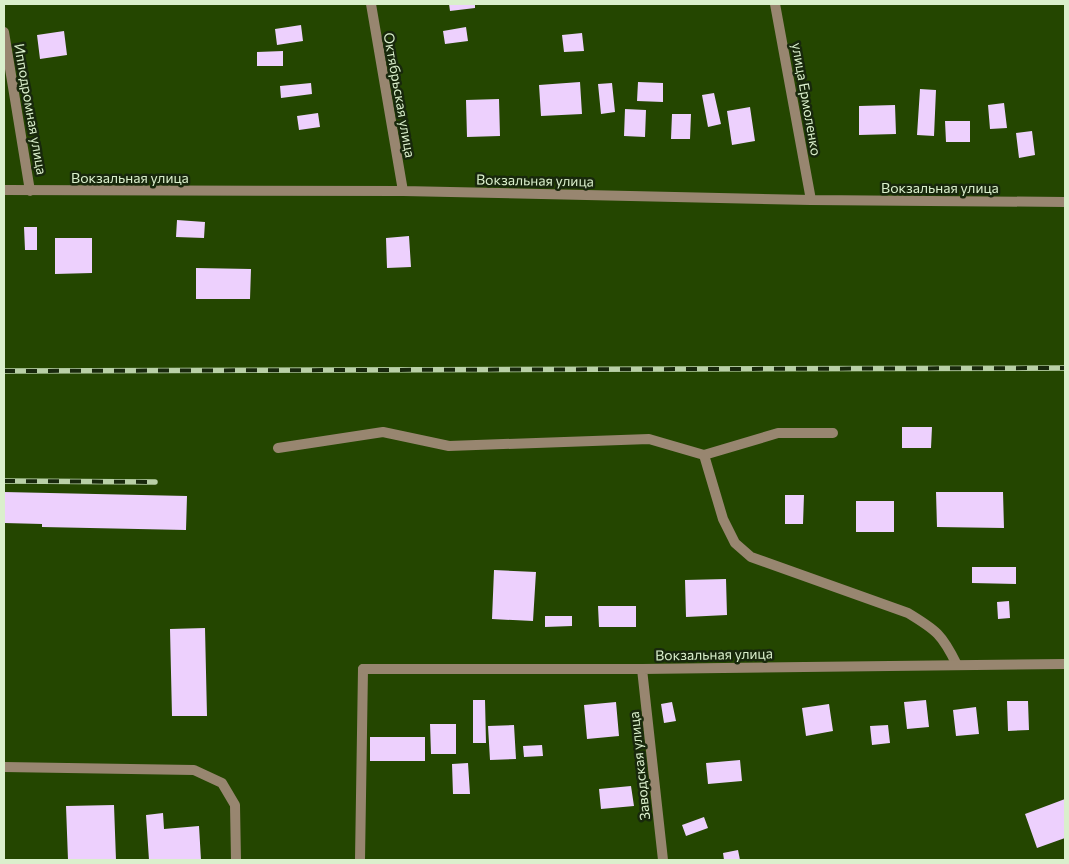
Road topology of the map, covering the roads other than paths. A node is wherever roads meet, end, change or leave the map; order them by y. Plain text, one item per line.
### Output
1 (371, 4) edge
2 (776, 4) edge
3 (4, 32) edge
4 (4, 190) edge
5 (30, 191) junction
6 (403, 191) junction
7 (811, 200) junction
8 (1065, 202) edge
9 (833, 433) dead end
10 (278, 448) dead end
11 (704, 456) junction
12 (956, 664) junction
13 (1065, 664) edge
14 (642, 669) junction
15 (4, 767) edge
16 (236, 860) edge
17 (360, 860) edge
18 (664, 860) edge

1 - 6 street, Октябрьская улица
2 - 7 street, улица Ермоленко
3 - 5 street, Ипподромная улица
4 - 5 street, Вокзальная улица
5 - 6 street, Вокзальная улица
6 - 7 street, Вокзальная улица
7 - 8 street, Вокзальная улица
9 - 11 street
10 - 11 street
11 - 12 street
12 - 13 street, Вокзальная улица
12 - 14 street, Вокзальная улица
14 - 17 street, Вокзальная улица
14 - 18 street, Заводская улица
15 - 16 street

